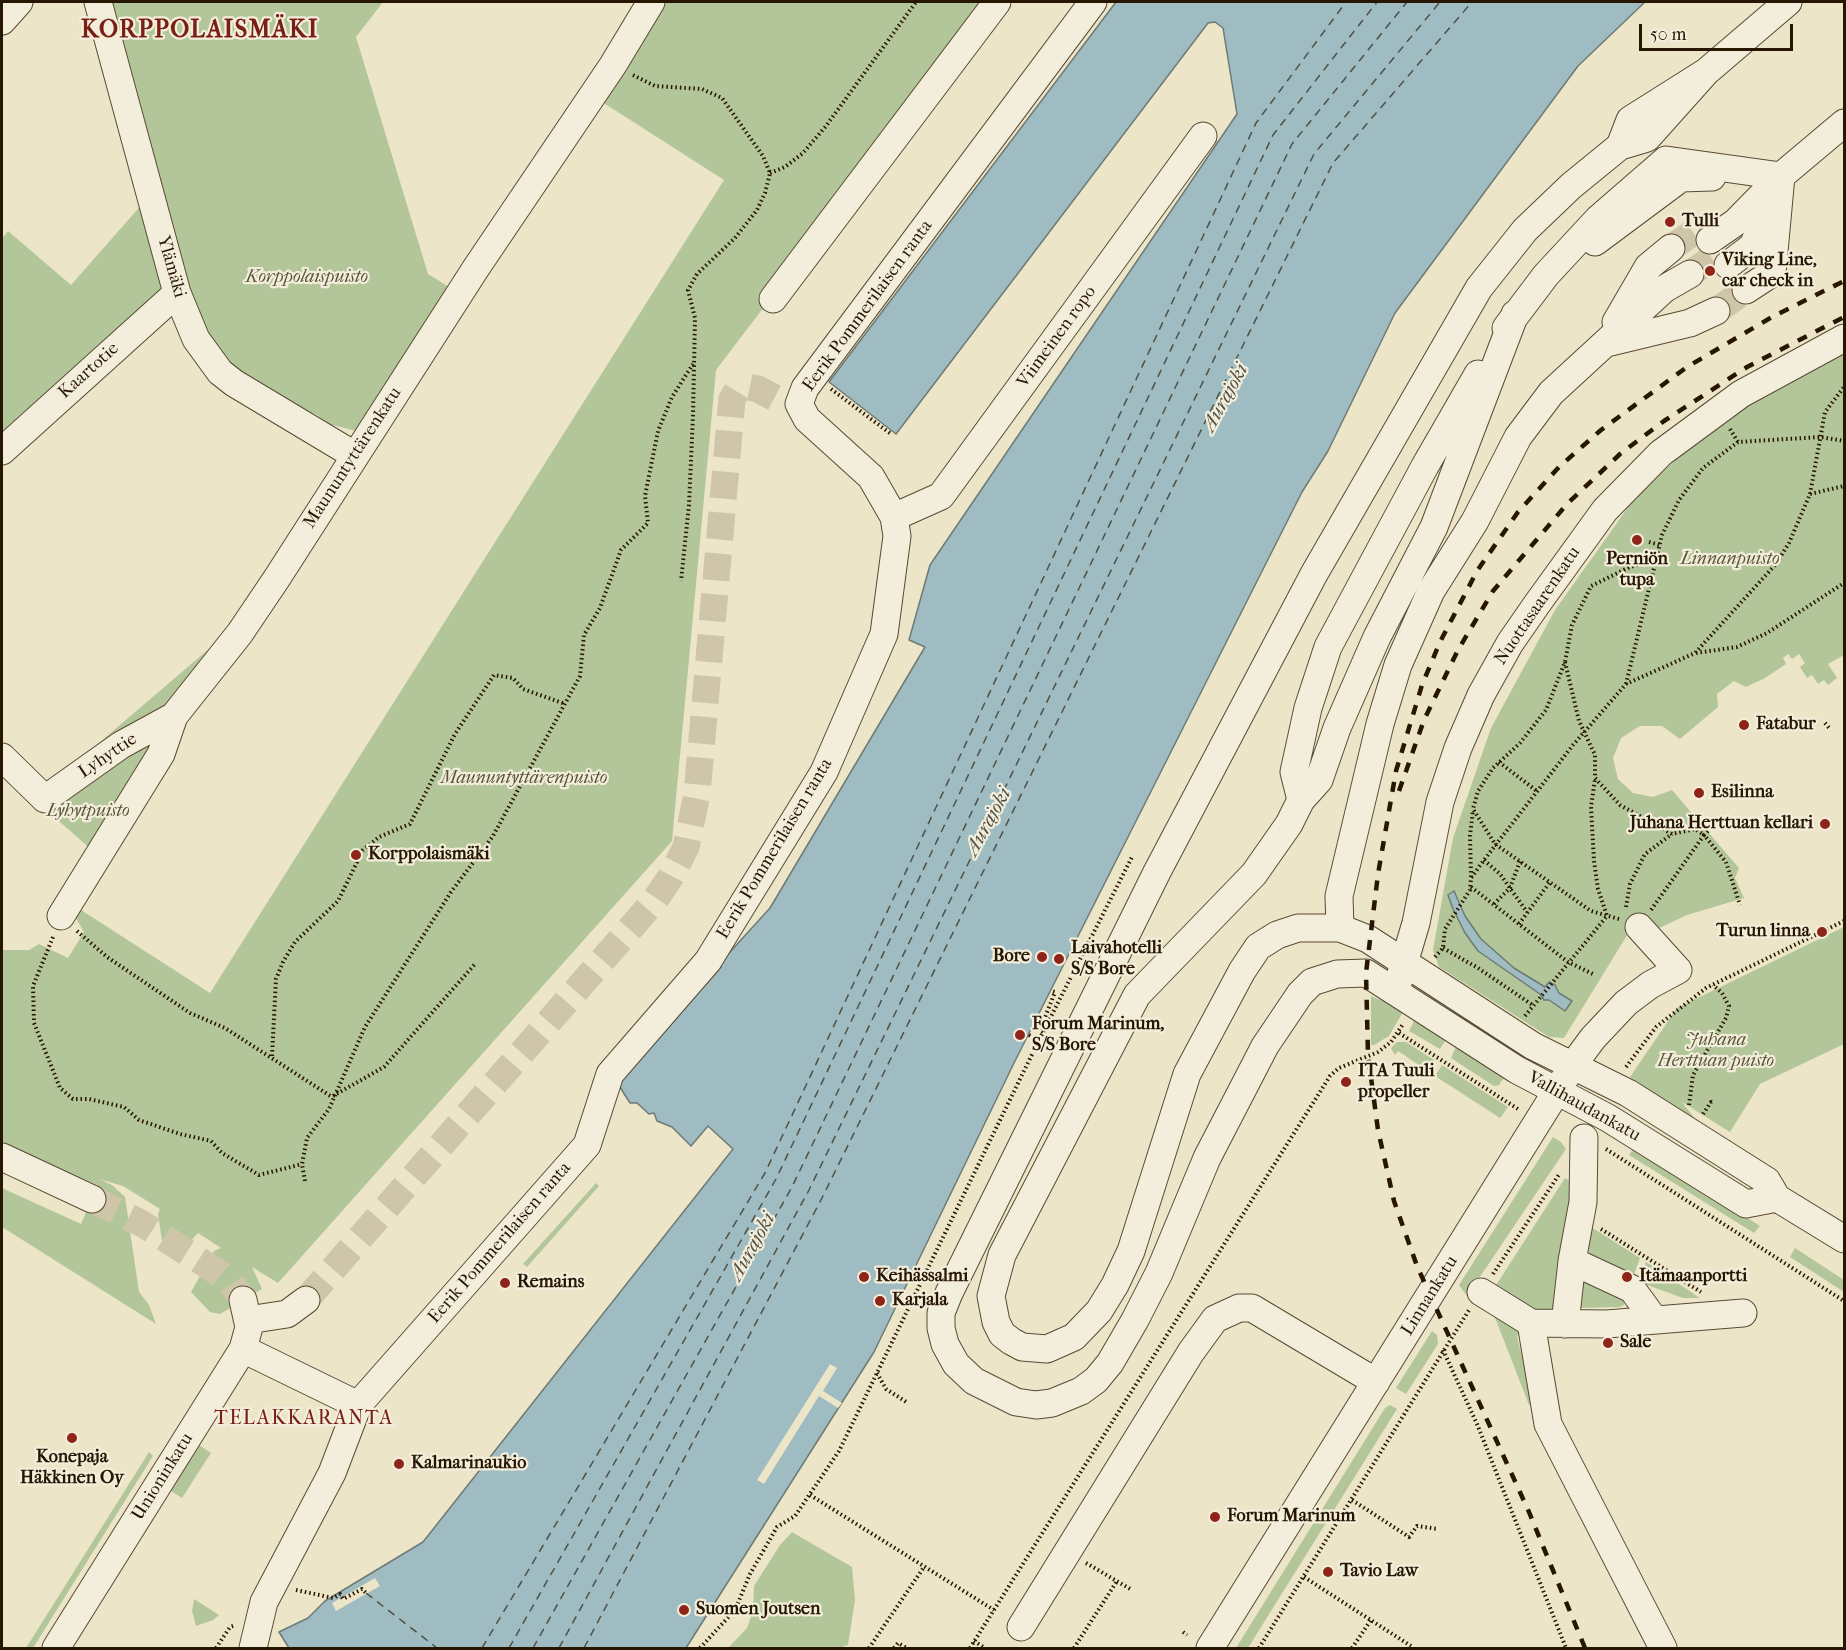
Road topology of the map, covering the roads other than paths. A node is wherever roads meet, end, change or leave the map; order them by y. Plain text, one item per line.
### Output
1 (98, 2) edge
2 (651, 2) edge
3 (997, 2) edge
4 (1093, 2) edge
5 (1788, 2) edge
6 (1845, 123) edge
7 (1203, 136) dead end
8 (1781, 176) junction
9 (177, 293) junction
10 (773, 298) dead end
11 (1515, 314) junction
12 (1845, 338) edge
13 (1603, 344) junction
14 (2, 452) edge
15 (354, 455) junction
16 (894, 517) junction
17 (174, 716) junction
18 (2, 757) edge
19 (1301, 800) junction
20 (61, 916) road end
21 (1629, 922) road end
22 (1340, 928) junction
23 (1418, 962) junction
24 (1396, 991) junction
25 (1573, 1065) junction
26 (1557, 1091) junction
27 (1584, 1138) road end
28 (2, 1157) edge
29 (1777, 1198) junction
30 (92, 1199) tunnel mouth
31 (1845, 1239) edge
32 (1572, 1261) junction
33 (1481, 1292) road end
34 (306, 1300) tunnel mouth
35 (1733, 1314) road end
36 (1654, 1319) junction
37 (1531, 1323) junction
38 (1564, 1324) junction
39 (243, 1349) junction
40 (1376, 1382) junction
41 (358, 1405) junction
42 (1021, 1627) dead end
43 (56, 1648) edge
44 (253, 1648) edge
45 (1210, 1648) edge
46 (1663, 1648) edge

1 - 9 street, Ylämäki
2 - 15 street, Maununtyttärenkatu
3 - 10 street
4 - 16 street, Eerik Pommerilaisen ranta
5 - 24 street, Vallihaudankatu
6 - 8 street
7 - 16 street, Viimeinen ropo
8 - 8 street
8 - 11 street
9 - 14 street, Kaartotie
9 - 15 street, Ylämäki
11 - 19 street
11 - 19 street
12 - 23 street, Nuottasaarenkatu
13 - 13 street
13 - 22 street
15 - 17 street, Maununtyttärenkatu
16 - 41 street, Eerik Pommerilaisen ranta
17 - 18 street, Lyhyttie
17 - 20 street, Maununtyttärenkatu
19 - 22 street
21 - 25 street, Linnankatu
22 - 23 street, Vallihaudankatu
23 - 24 street, Nuottasaarenkatu
23 - 25 street, Vallihaudankatu
24 - 26 street, Vallihaudankatu
25 - 26 street, Linnankatu
25 - 29 street, Vallihaudankatu
26 - 29 street, Vallihaudankatu
26 - 40 street, Linnankatu
27 - 32 street
28 - 30 street
29 - 31 street, Vallihaudankatu
32 - 36 street
32 - 38 street
33 - 37 street
34 - 39 street, Unioninkatu
35 - 36 street
36 - 38 street
37 - 38 street
37 - 46 street
39 - 41 street
39 - 43 street, Unioninkatu
40 - 42 street
40 - 45 street, Linnankatu
41 - 44 street

